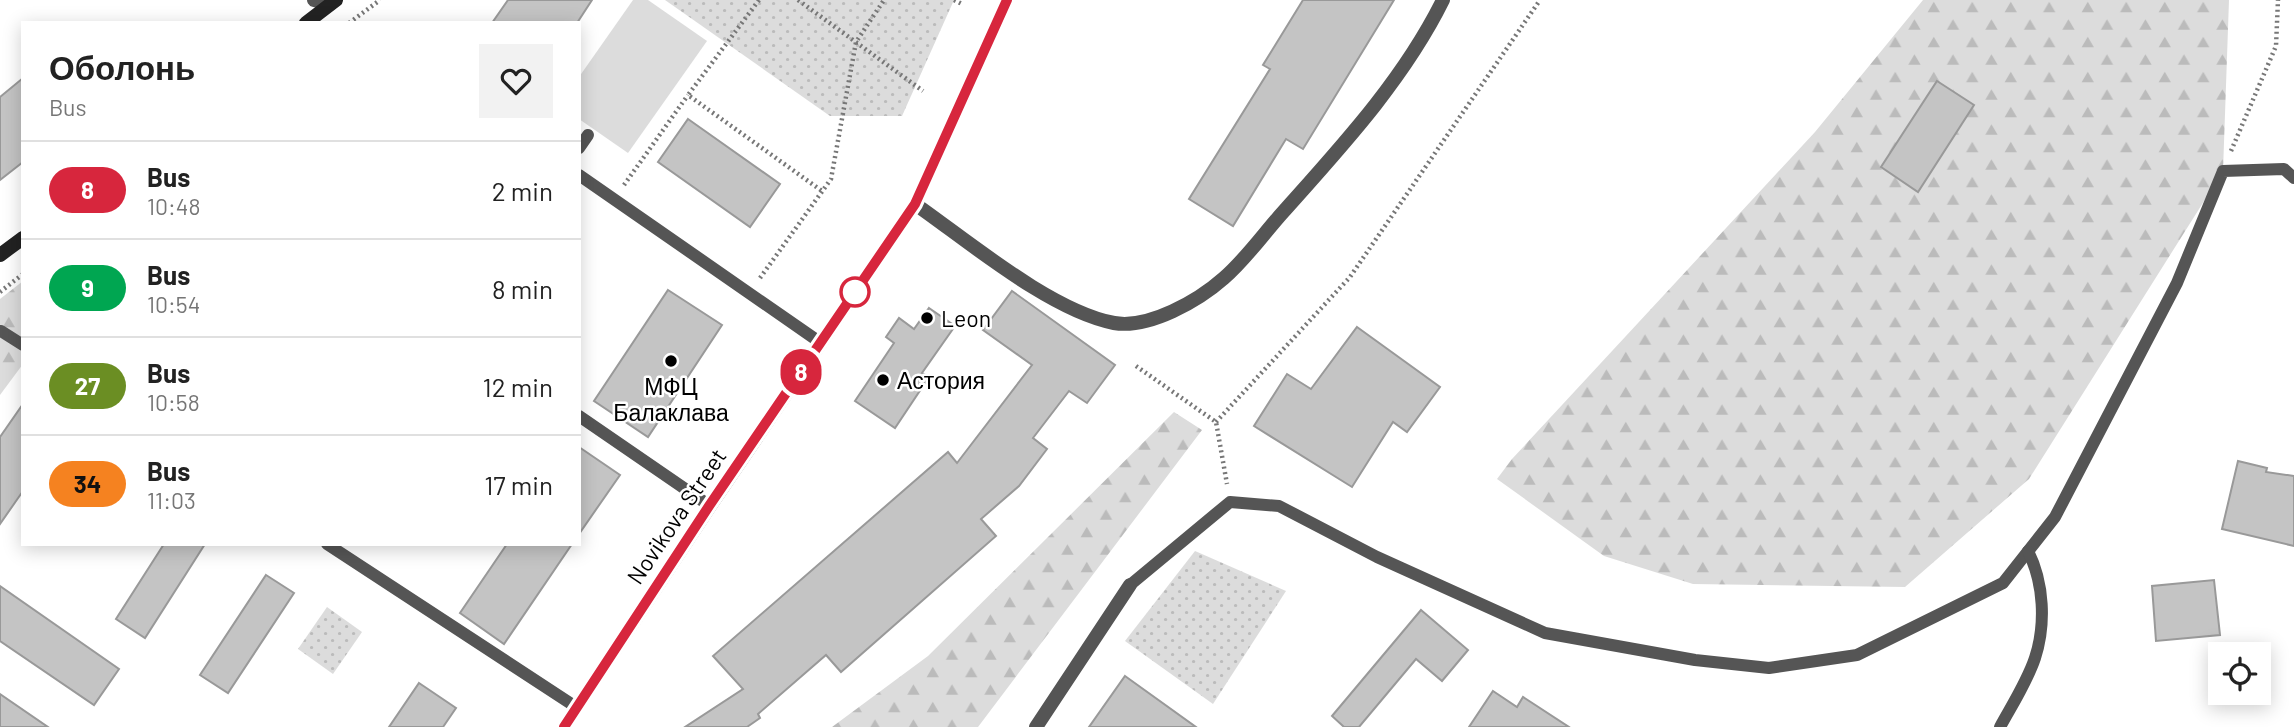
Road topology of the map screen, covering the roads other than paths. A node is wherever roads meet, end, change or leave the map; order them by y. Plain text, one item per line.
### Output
1 (314, 0) edge
2 (1007, 0) edge
3 (1443, 0) edge
4 (333, 2) edge
5 (309, 21) edge
6 (588, 135) dead end
7 (581, 145) edge
8 (581, 176) edge
9 (2294, 178) edge
10 (915, 204) junction
11 (21, 239) edge
12 (0, 255) edge
13 (1, 331) edge
14 (821, 343) junction
15 (21, 344) edge
16 (581, 417) edge
17 (709, 506) junction
18 (330, 546) edge
19 (2028, 551) junction
20 (1130, 585) joint
21 (576, 708) junction
22 (564, 727) edge
23 (1036, 727) edge
24 (2000, 727) edge

1 - 4 street
2 - 10 main road, Novikova Street
3 - 10 street
4 - 5 main road
6 - 7 lane
8 - 14 lane
9 - 19 lane
10 - 14 main road, Novikova Street
11 - 12 main road
13 - 15 lane
14 - 17 main road, Novikova Street
16 - 17 lane
17 - 21 main road, Novikova Street
18 - 21 lane
19 - 20 lane
19 - 24 lane
20 - 23 street
21 - 22 main road, Novikova Street

